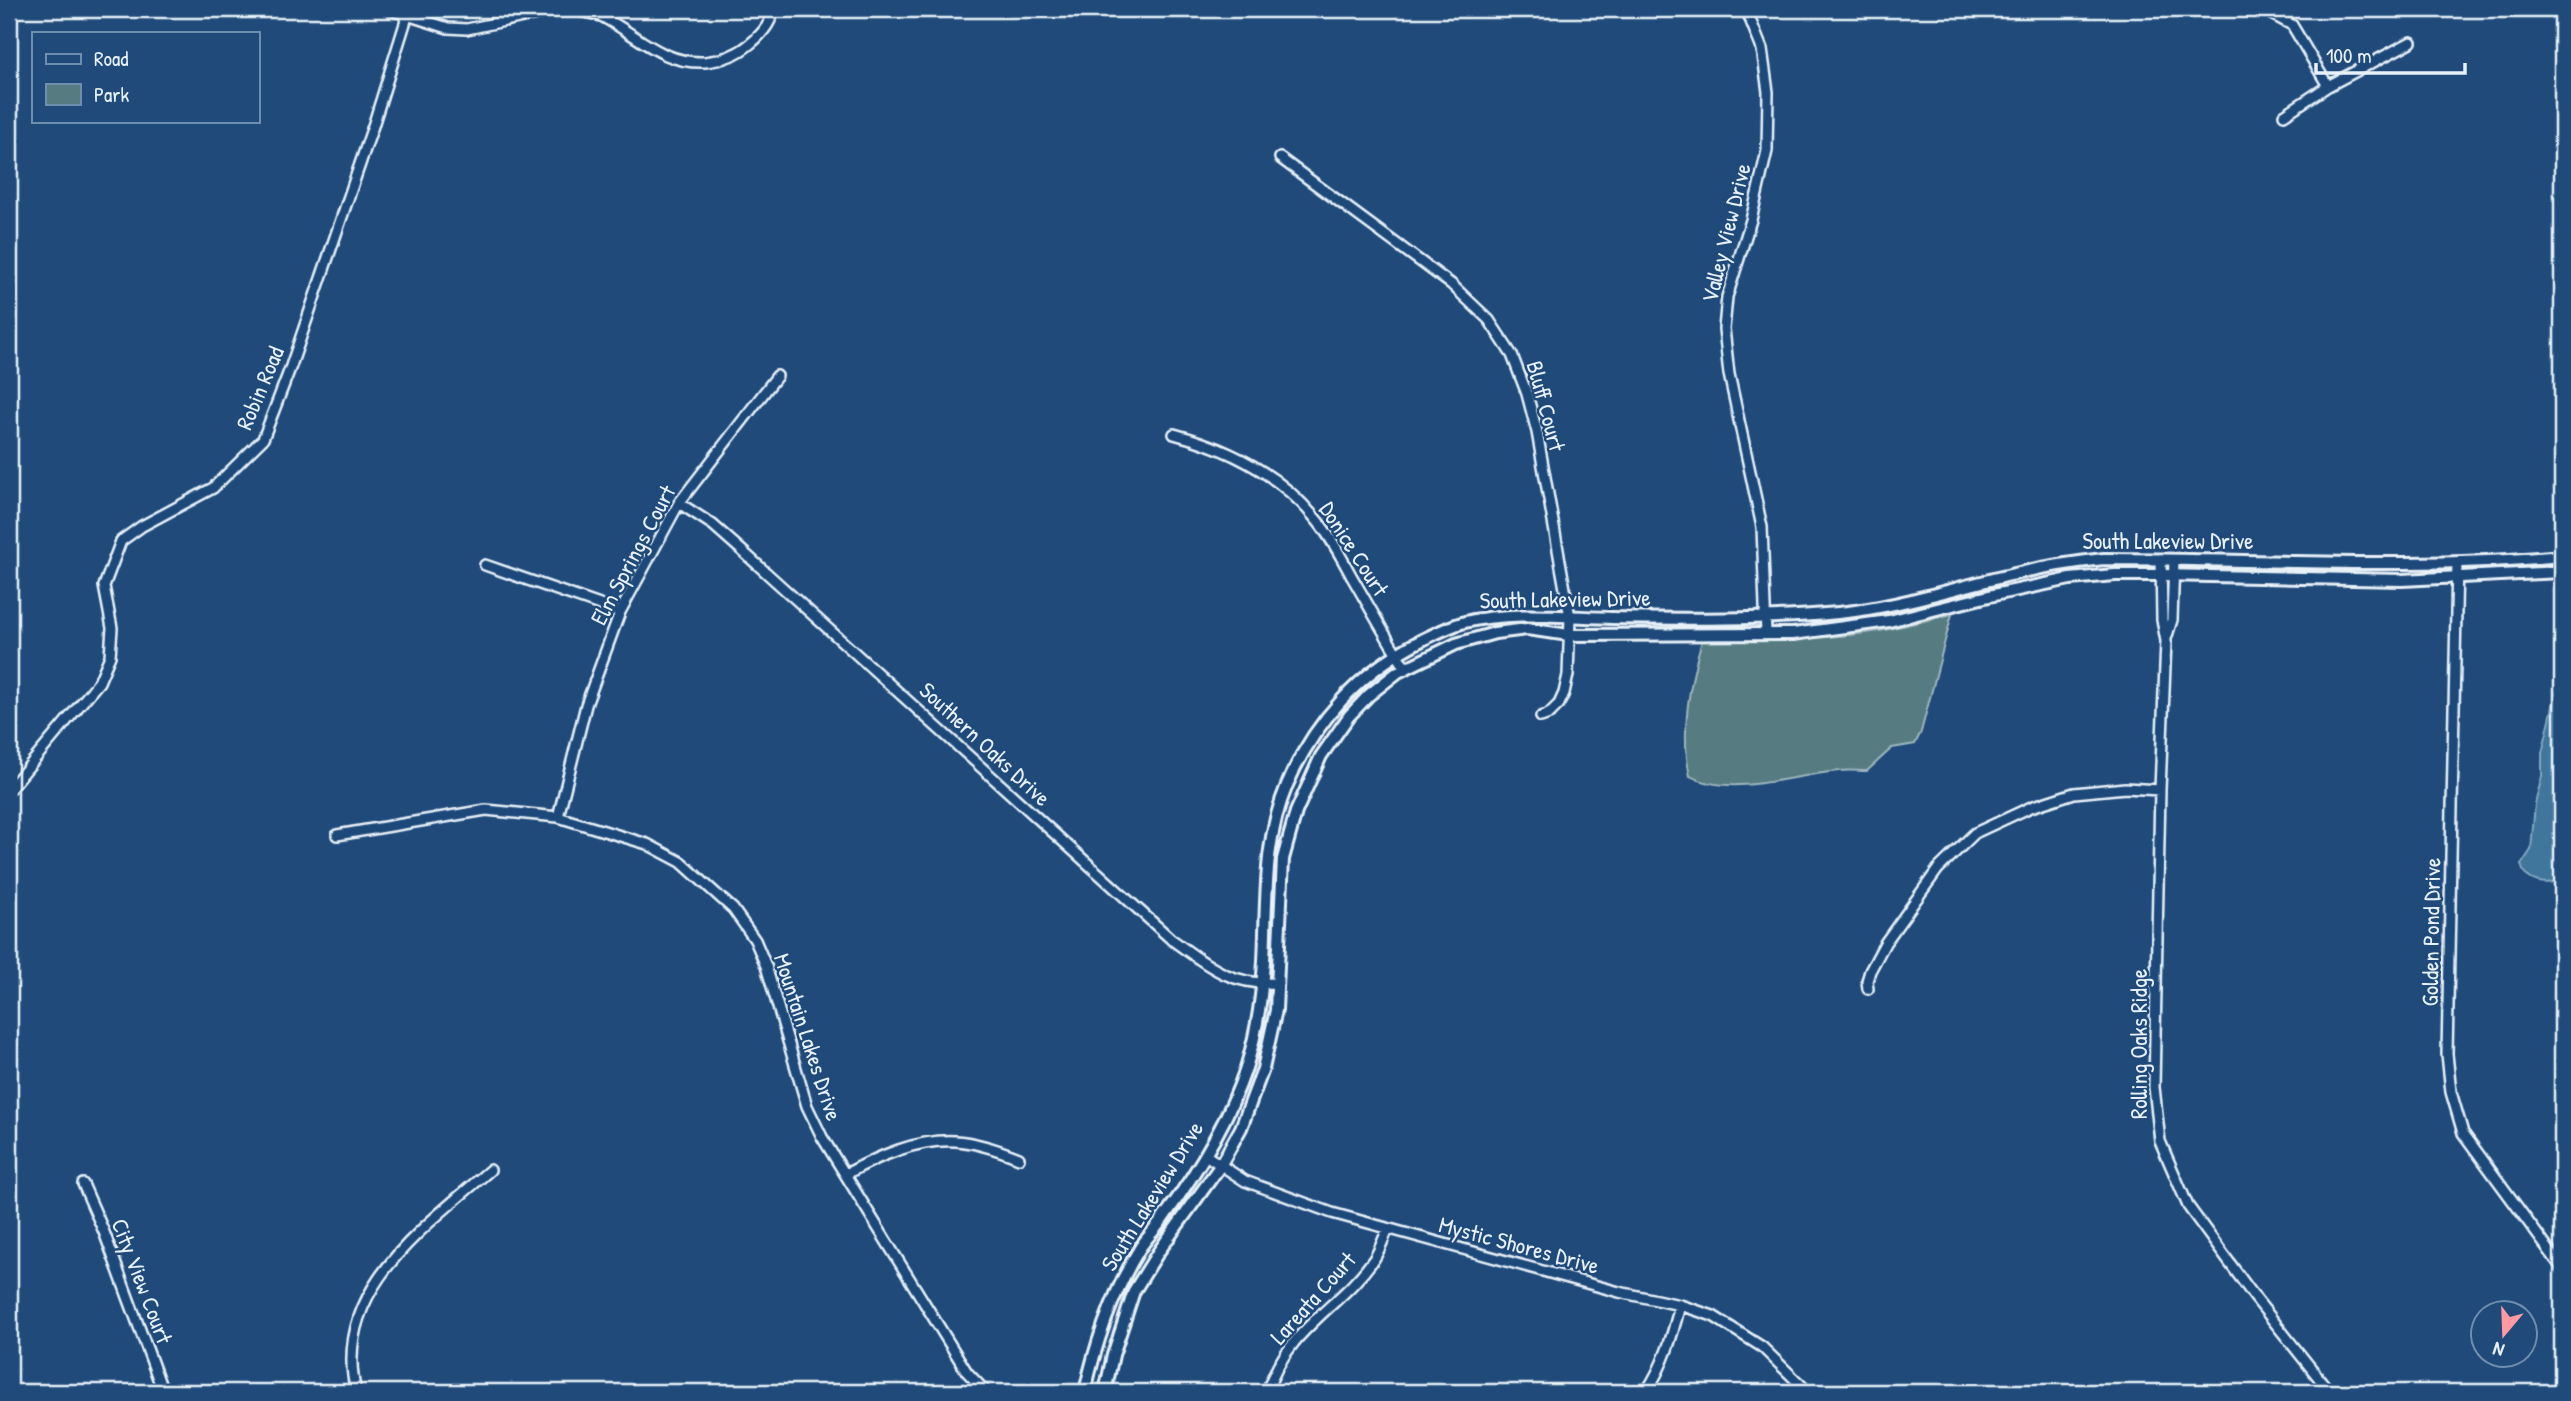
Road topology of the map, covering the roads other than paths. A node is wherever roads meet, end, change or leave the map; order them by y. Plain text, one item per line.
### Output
1 (388, 9) edge
2 (512, 9) edge
3 (560, 9) edge
4 (565, 9) edge
5 (774, 9) edge
6 (1746, 9) edge
7 (2262, 9) edge
8 (407, 16) junction
9 (514, 19) junction
10 (2411, 42) dead end
11 (2328, 86) junction
12 (2284, 115) dead end
13 (1280, 158) dead end
14 (777, 376) dead end
15 (1174, 435) dead end
16 (679, 503) junction
17 (2562, 556) edge
18 (2161, 559) junction
19 (2174, 560) junction
20 (2457, 562) junction
21 (485, 565) dead end
22 (2562, 572) edge
23 (2161, 575) junction
24 (2174, 575) junction
25 (2458, 577) junction
26 (1960, 587) junction
27 (1965, 602) junction
28 (620, 612) junction
29 (1570, 617) junction
30 (1766, 618) junction
31 (1766, 634) junction
32 (1569, 635) junction
33 (2166, 641) junction
34 (1396, 653) junction
35 (1406, 669) junction
36 (1541, 717) dead end
37 (9, 790) edge
38 (2160, 790) junction
39 (558, 817) junction
40 (337, 835) dead end
41 (1278, 983) junction
42 (1262, 984) junction
43 (1868, 989) dead end
44 (1207, 1156) junction
45 (1019, 1158) dead end
46 (1220, 1166) junction
47 (490, 1170) dead end
48 (846, 1174) junction
49 (83, 1184) dead end
50 (1388, 1229) junction
51 (2562, 1268) edge
52 (1680, 1305) junction
53 (163, 1392) edge
54 (356, 1392) edge
55 (986, 1392) edge
56 (1085, 1392) edge
57 (1105, 1392) edge
58 (1268, 1392) edge
59 (1646, 1392) edge
60 (1808, 1392) edge
61 (2330, 1392) edge

1 - 8 street
2 - 9 street
3 - 9 street
4 - 5 street
6 - 30 street, Valley View Drive
7 - 11 street
8 - 9 street
8 - 37 street, Robin Road
10 - 11 street
11 - 12 street
13 - 29 street, Bluff Court
14 - 16 street, Elm Springs Court
15 - 34 street, Donice Court
16 - 28 street, Elm Springs Court
16 - 42 street, Southern Oaks Drive
17 - 20 street, South Lakeview Drive
18 - 19 street, South Lakeview Drive
18 - 23 street, Rolling Oaks Ridge
18 - 26 street, South Lakeview Drive
19 - 20 street, South Lakeview Drive
19 - 24 street, Rolling Oaks Ridge
20 - 25 street, Golden Pond Drive
21 - 28 street
22 - 25 street, South Lakeview Drive
23 - 24 street, South Lakeview Drive
23 - 27 street, South Lakeview Drive
23 - 33 street, Rolling Oaks Ridge
24 - 25 street, South Lakeview Drive
24 - 33 street, Rolling Oaks Ridge
25 - 51 street, Golden Pond Drive
26 - 27 street
26 - 30 street, South Lakeview Drive
27 - 31 street, South Lakeview Drive
28 - 39 street, Elm Springs Court
29 - 30 street, South Lakeview Drive
29 - 32 street, Bluff Court
29 - 34 street, South Lakeview Drive
30 - 31 street, Valley View Drive
31 - 32 street, South Lakeview Drive
32 - 35 street, South Lakeview Drive
32 - 36 street, Bluff Court
33 - 38 street, Rolling Oaks Ridge
34 - 35 street, Donice Court
34 - 42 street, South Lakeview Drive
35 - 41 street, South Lakeview Drive
38 - 43 street
38 - 61 street, Rolling Oaks Ridge
39 - 40 street, Mountain Lakes Drive
39 - 48 street, Mountain Lakes Drive
41 - 42 street, Southern Oaks Drive
41 - 46 street, South Lakeview Drive
42 - 44 street, South Lakeview Drive
44 - 46 street, Mystic Shores Drive
44 - 56 street, South Lakeview Drive
45 - 48 street
46 - 50 street, Mystic Shores Drive
46 - 57 street, South Lakeview Drive
47 - 54 street
48 - 55 street, Mountain Lakes Drive
49 - 53 street, City View Court
50 - 52 street, Mystic Shores Drive
50 - 58 street, Lareata Court
52 - 59 street
52 - 60 street, Mystic Shores Drive

